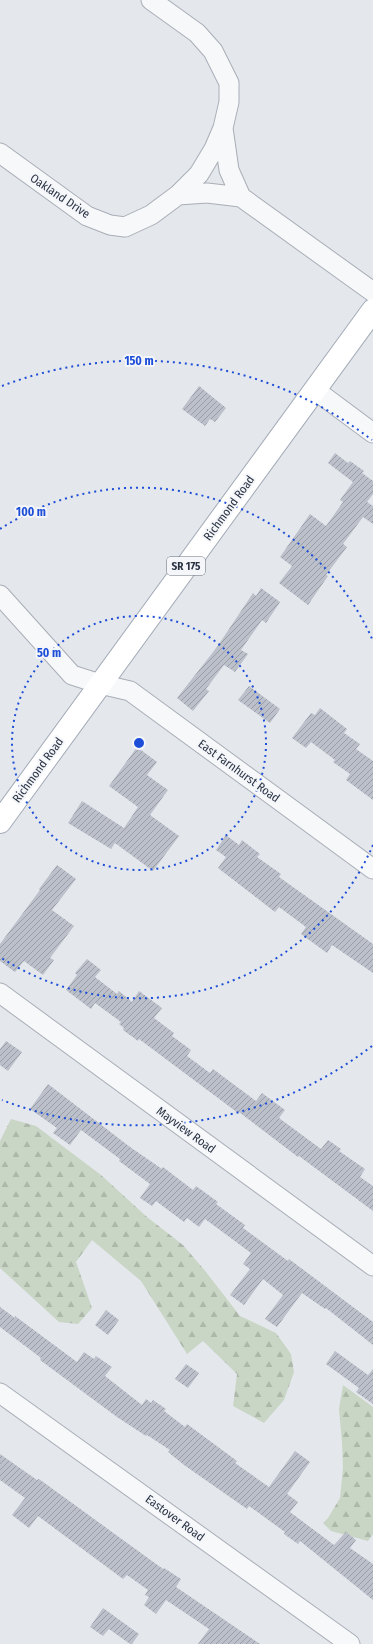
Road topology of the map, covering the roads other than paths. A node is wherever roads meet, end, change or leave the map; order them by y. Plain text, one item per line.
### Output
1 (151, 0) edge
2 (223, 128) junction
3 (0, 153) edge
4 (178, 195) junction
5 (241, 197) junction
6 (373, 292) edge
7 (373, 310) edge
8 (315, 390) junction
9 (373, 433) edge
10 (0, 595) edge
11 (100, 684) junction
12 (0, 822) edge
13 (373, 869) edge
14 (0, 993) edge
15 (373, 1266) edge
16 (0, 1393) edge
17 (350, 1644) edge

1 - 2 street
2 - 4 street, Oakland Drive
2 - 5 street
3 - 4 street, Oakland Drive
4 - 5 street
5 - 6 street
7 - 8 main road, Richmond Road / SR 175
8 - 9 street
8 - 11 main road, Richmond Road / SR 175
10 - 11 street, East Farnhurst Road
11 - 12 main road, Richmond Road / SR 175
11 - 13 street, East Farnhurst Road
14 - 15 street, Mayview Road
16 - 17 street, Eastover Road

